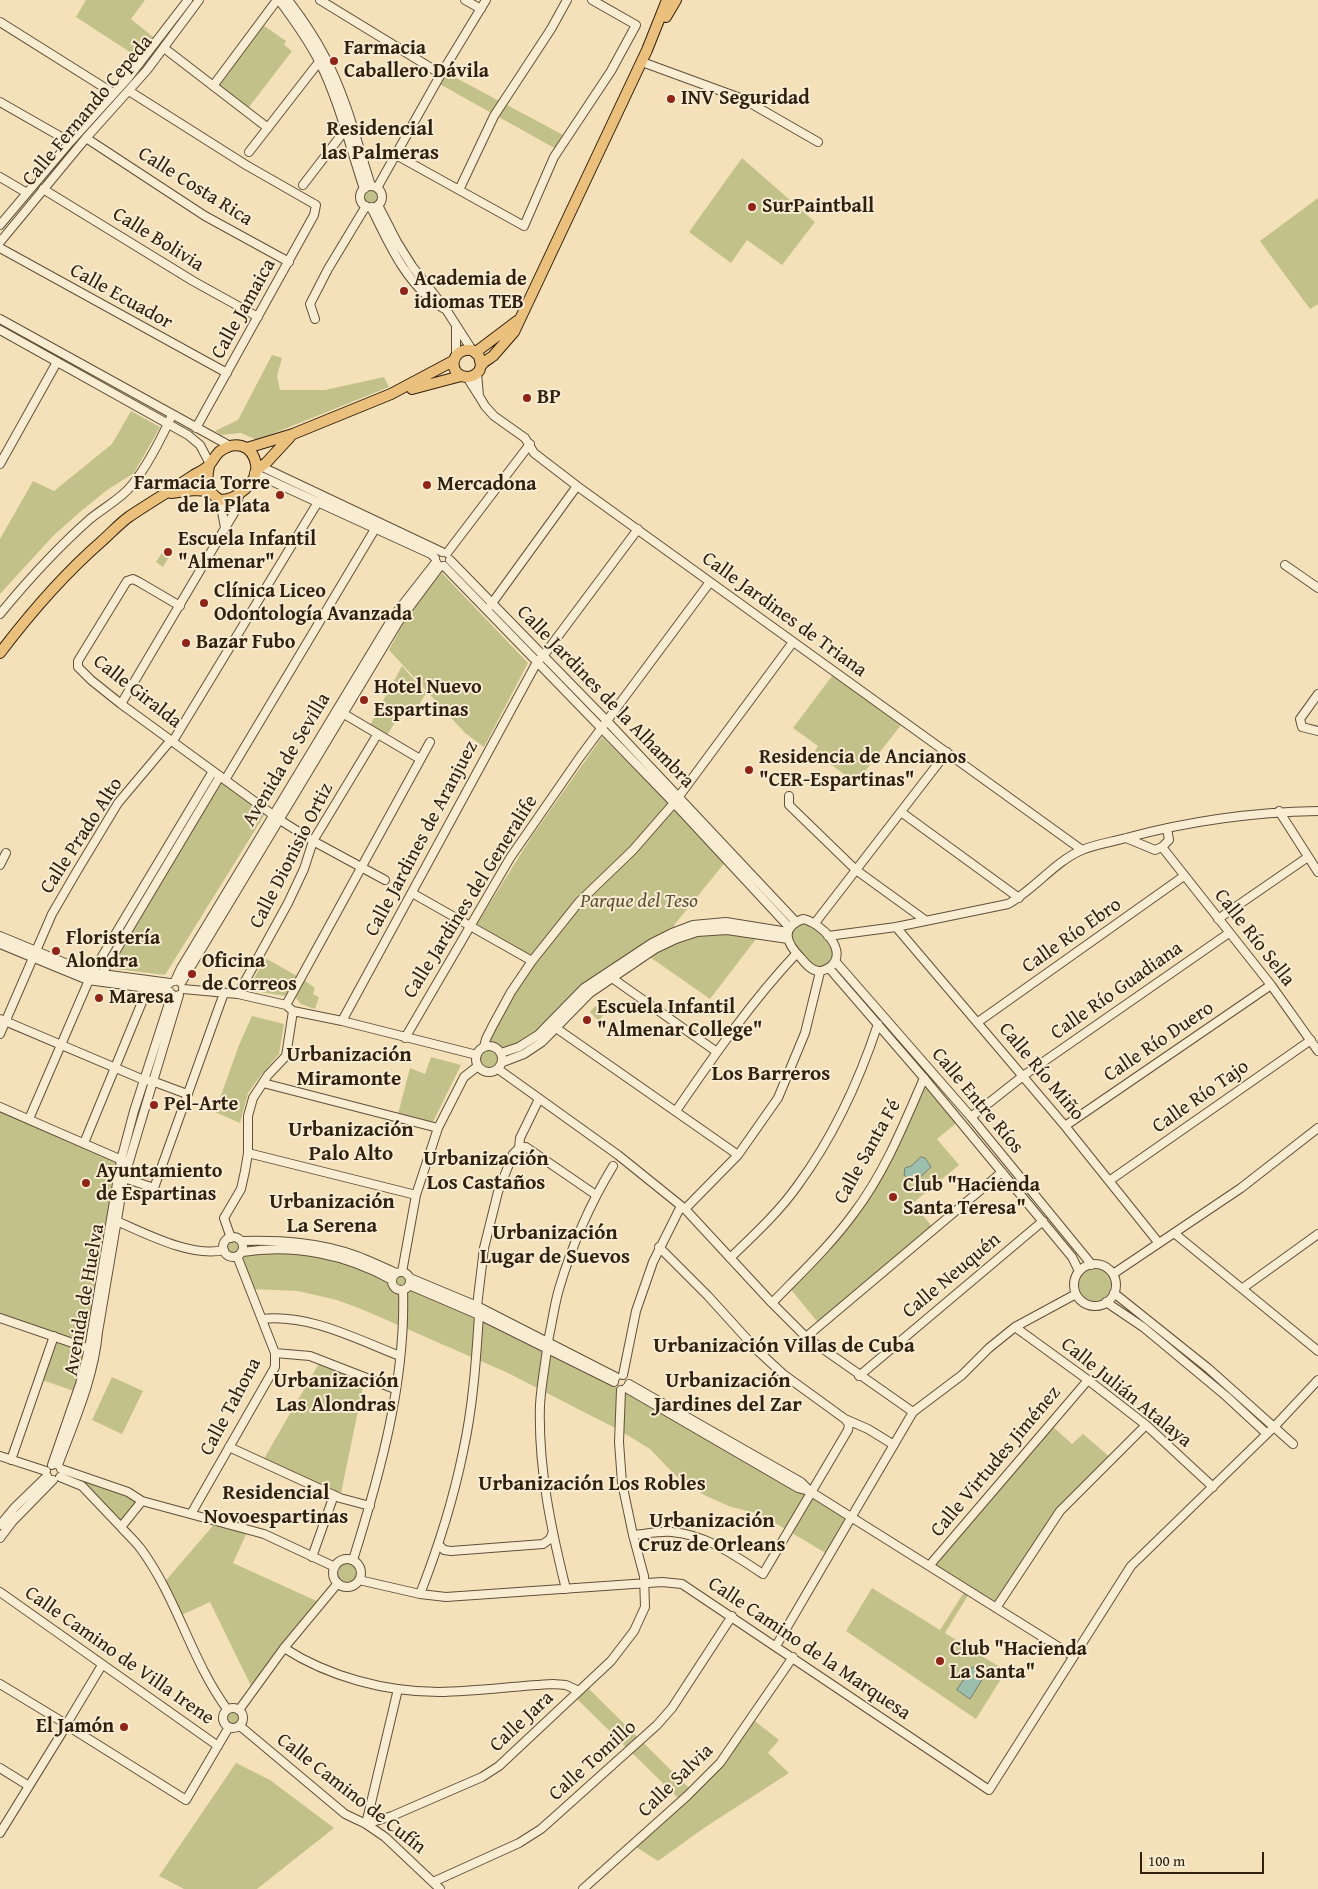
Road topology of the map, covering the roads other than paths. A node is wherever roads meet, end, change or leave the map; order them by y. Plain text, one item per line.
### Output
1 (188, 0) edge
2 (199, 0) edge
3 (278, 0) edge
4 (288, 0) edge
5 (320, 0) edge
6 (465, 0) edge
7 (486, 0) edge
8 (567, 0) edge
9 (592, 0) edge
10 (668, 0) edge
11 (676, 0) edge
12 (481, 9) junction
13 (0, 22) edge
14 (164, 48) junction
15 (648, 50) junction
16 (324, 55) junction
17 (319, 62) junction
18 (642, 62) junction
19 (441, 74) junction
20 (213, 86) junction
21 (129, 91) junction
22 (113, 92) junction
23 (0, 102) edge
24 (351, 123) junction
25 (268, 128) junction
26 (345, 131) junction
27 (86, 138) junction
28 (70, 142) junction
29 (818, 142) dead end
30 (249, 152) dead end
31 (396, 156) junction
32 (0, 177) edge
33 (303, 185) dead end
34 (370, 188) junction
35 (44, 189) junction
36 (459, 190) junction
37 (27, 193) junction
38 (372, 206) junction
39 (0, 225) edge
40 (0, 242) edge
41 (0, 248) edge
42 (289, 262) junction
43 (258, 317) junction
44 (519, 318) junction
45 (0, 319) edge
46 (315, 319) dead end
47 (456, 328) junction
48 (0, 331) edge
49 (474, 351) junction
50 (455, 358) junction
51 (57, 362) junction
52 (227, 373) junction
53 (472, 373) junction
54 (391, 394) junction
55 (172, 415) junction
56 (168, 424) junction
57 (196, 428) junction
58 (293, 434) junction
59 (530, 444) junction
60 (230, 446) junction
61 (248, 448) junction
62 (273, 455) junction
63 (0, 464) edge
64 (210, 465) junction
65 (257, 468) junction
66 (282, 475) junction
67 (577, 486) junction
68 (209, 491) junction
69 (168, 493) junction
70 (240, 493) junction
71 (220, 500) junction
72 (318, 502) junction
73 (225, 528) junction
74 (375, 529) junction
75 (638, 529) junction
76 (446, 555) junction
77 (439, 563) junction
78 (1285, 565) dead end
79 (710, 582) junction
80 (1318, 588) edge
81 (492, 603) junction
82 (180, 606) junction
83 (33, 610) junction
84 (487, 610) junction
85 (0, 614) edge
86 (793, 642) junction
87 (0, 644) edge
88 (0, 653) edge
89 (544, 656) junction
90 (537, 662) junction
91 (1318, 694) edge
92 (121, 704) junction
93 (344, 714) junction
94 (608, 721) junction
95 (602, 729) junction
96 (1318, 731) edge
97 (377, 735) junction
98 (172, 741) junction
99 (430, 742) dead end
100 (947, 752) junction
101 (420, 759) junction
102 (219, 776) junction
103 (789, 796) dead end
104 (677, 800) junction
105 (1279, 811) junction
106 (1318, 811) edge
107 (901, 812) junction
108 (273, 815) junction
109 (280, 820) junction
110 (1167, 828) junction
111 (1126, 838) junction
112 (314, 841) junction
113 (1162, 847) junction
114 (1082, 850) junction
115 (6, 853) dead end
116 (1308, 857) junction
117 (0, 864) edge
118 (360, 867) junction
119 (856, 870) junction
120 (1318, 872) edge
121 (1184, 876) junction
122 (384, 880) dead end
123 (412, 893) junction
124 (1019, 898) junction
125 (1218, 919) junction
126 (925, 920) junction
127 (815, 923) junction
128 (469, 926) junction
129 (896, 926) junction
130 (790, 930) junction
131 (1229, 933) junction
132 (0, 936) edge
133 (828, 936) junction
134 (0, 944) edge
135 (34, 954) junction
136 (796, 954) junction
137 (532, 960) junction
138 (835, 961) junction
139 (828, 968) junction
140 (820, 972) junction
141 (92, 973) junction
142 (102, 974) junction
143 (612, 978) junction
144 (88, 980) junction
145 (149, 985) junction
146 (1272, 985) junction
147 (175, 988) junction
148 (224, 993) junction
149 (238, 994) junction
150 (286, 1005) junction
151 (293, 1011) junction
152 (2, 1020) edge
153 (342, 1021) junction
154 (978, 1022) junction
155 (878, 1024) junction
156 (556, 1028) junction
157 (0, 1034) edge
158 (404, 1038) junction
159 (1311, 1040) junction
160 (61, 1045) junction
161 (484, 1047) junction
162 (1318, 1051) edge
163 (717, 1052) junction
164 (501, 1053) junction
165 (477, 1055) junction
166 (502, 1062) junction
167 (478, 1066) junction
168 (116, 1068) junction
169 (498, 1070) junction
170 (1023, 1076) junction
171 (924, 1078) junction
172 (148, 1080) junction
173 (263, 1083) junction
174 (187, 1094) junction
175 (539, 1099) junction
176 (0, 1107) edge
177 (676, 1111) junction
178 (971, 1117) junction
179 (29, 1119) junction
180 (1065, 1126) junction
181 (438, 1128) junction
182 (1318, 1128) edge
183 (84, 1142) junction
184 (519, 1148) junction
185 (248, 1154) junction
186 (738, 1155) junction
187 (124, 1161) junction
188 (613, 1166) dead end
189 (1002, 1172) junction
190 (124, 1178) junction
191 (1109, 1181) junction
192 (416, 1195) junction
193 (596, 1195) junction
194 (683, 1208) junction
195 (113, 1220) junction
196 (1043, 1221) junction
197 (1174, 1233) junction
198 (1318, 1234) edge
199 (231, 1238) junction
200 (241, 1241) junction
201 (1158, 1242) junction
202 (659, 1247) junction
203 (224, 1250) junction
204 (240, 1254) junction
205 (730, 1258) junction
206 (1092, 1265) junction
207 (1080, 1271) junction
208 (1112, 1274) junction
209 (397, 1275) junction
210 (407, 1284) junction
211 (1243, 1288) junction
212 (1114, 1293) junction
213 (1076, 1294) junction
214 (1106, 1302) junction
215 (772, 1303) junction
216 (477, 1306) junction
217 (479, 1315) junction
218 (0, 1318) edge
219 (262, 1319) junction
220 (1015, 1327) junction
221 (54, 1336) junction
222 (806, 1337) junction
223 (548, 1344) junction
224 (93, 1350) junction
225 (1318, 1351) edge
226 (275, 1353) junction
227 (400, 1356) junction
228 (859, 1376) junction
229 (618, 1378) junction
230 (1088, 1380) junction
231 (1318, 1380) edge
232 (625, 1387) junction
233 (395, 1389) junction
234 (913, 1412) junction
235 (845, 1419) junction
236 (1146, 1425) junction
237 (1274, 1427) junction
238 (1266, 1433) junction
239 (894, 1444) junction
240 (1293, 1444) dead end
241 (229, 1447) junction
242 (0, 1456) edge
243 (11, 1460) junction
244 (54, 1472) junction
245 (1213, 1487) junction
246 (811, 1492) junction
247 (334, 1495) junction
248 (142, 1500) junction
249 (370, 1506) junction
250 (191, 1514) junction
251 (851, 1515) junction
252 (0, 1525) edge
253 (120, 1527) junction
254 (552, 1534) junction
255 (633, 1535) junction
256 (0, 1538) edge
257 (439, 1545) junction
258 (312, 1556) junction
259 (353, 1560) junction
260 (929, 1566) junction
261 (334, 1567) junction
262 (359, 1580) junction
263 (338, 1583) junction
264 (646, 1584) junction
265 (566, 1589) junction
266 (0, 1592) edge
267 (420, 1594) junction
268 (996, 1608) junction
269 (732, 1616) junction
270 (776, 1646) junction
271 (284, 1648) junction
272 (1073, 1656) junction
273 (793, 1657) junction
274 (102, 1665) junction
275 (0, 1684) edge
276 (0, 1689) edge
277 (398, 1689) junction
278 (579, 1691) junction
279 (15, 1695) junction
280 (227, 1709) junction
281 (239, 1710) junction
282 (65, 1725) junction
283 (240, 1726) junction
284 (229, 1727) junction
285 (218, 1746) junction
286 (0, 1768) edge
287 (29, 1786) junction
288 (366, 1824) junction
289 (0, 1834) edge
290 (433, 1882) junction
291 (440, 1889) edge
292 (583, 1889) edge

1 - 22 street, Calle Fernando Cepeda
2 - 14 street, Calle Fernando Cepeda
3 - 17 street
3 - 20 street
4 - 16 street
5 - 19 street
6 - 12 street
7 - 12 street
8 - 36 street
9 - 36 street
10 - 15 main road
11 - 15 main road
12 - 19 street
13 - 22 street
14 - 20 street
14 - 21 street, Calle Fernando Cepeda
15 - 18 main road
16 - 17 street
16 - 24 street
17 - 25 street
17 - 26 street
18 - 29 street
18 - 44 main road
19 - 31 street
20 - 25 street
21 - 27 street, Calle Fernando Cepeda
21 - 42 street, Calle Jamaica
22 - 28 street, Calle Fernando Cepeda
23 - 28 street
24 - 26 street
24 - 34 street
25 - 30 street
26 - 33 street
26 - 34 street
27 - 35 street, Calle Fernando Cepeda
27 - 42 street, Calle Costa Rica
28 - 37 street, Calle Fernando Cepeda
31 - 34 street
31 - 36 street
32 - 37 street
34 - 38 street
34 - 38 street
35 - 40 street, Calle Fernando Cepeda
35 - 43 street, Calle Bolivia
37 - 39 street, Calle Fernando Cepeda
38 - 46 street
38 - 47 street
41 - 52 street, Calle Ecuador
42 - 43 street, Calle Jamaica
43 - 52 street, Calle Jamaica
44 - 49 main road
44 - 53 main road
45 - 55 street
47 - 49 street
47 - 50 street
48 - 51 street
49 - 50 main road
49 - 53 main road
50 - 53 main road
50 - 54 main road
51 - 56 street
51 - 63 street
52 - 57 street, Calle Jamaica
53 - 54 main road
53 - 59 street, Calle Jardines de Triana
54 - 58 main road
55 - 56 street
55 - 57 street
56 - 64 street
56 - 85 street
57 - 60 street
58 - 61 main road
58 - 62 main road
59 - 67 street, Calle Jardines de Triana
59 - 76 street
60 - 61 main road
60 - 64 main road
61 - 65 main road
62 - 65 main road
62 - 66 street
64 - 68 main road
64 - 69 main road
65 - 66 street, Calle Jardines de la Alhambra
65 - 70 main road
65 - 72 street, Calle Jardines de la Alhambra
66 - 76 street, Calle Jardines de la Alhambra
67 - 75 street, Calle Jardines de Triana
67 - 81 street
68 - 69 main road
68 - 71 main road
69 - 83 main road
70 - 71 main road
70 - 73 street
71 - 73 street
72 - 74 street, Calle Jardines de la Alhambra
72 - 98 street, Calle Prado Alto
73 - 82 street
74 - 77 street, Calle Jardines de la Alhambra
74 - 102 street
75 - 79 street, Calle Jardines de Triana
75 - 89 street, Calle Jardines de Aranjuez
76 - 77 street
76 - 77 street
76 - 81 street, Calle Jardines de la Alhambra
77 - 84 street, Calle Jardines de la Alhambra
77 - 93 street, Avenida de Sevilla
77 - 108 street, Avenida de Sevilla
78 - 80 street
79 - 86 street, Calle Jardines de Triana
79 - 94 street, Calle Jardines del Generalife
81 - 84 street
81 - 89 street, Calle Jardines de la Alhambra
82 - 92 street
82 - 92 street, Calle Giralda
83 - 87 main road
83 - 88 main road
84 - 90 street, Calle Jardines de la Alhambra
86 - 100 street, Calle Jardines de Triana
86 - 104 street
89 - 90 street, Calle Jardines de Aranjuez
89 - 94 street, Calle Jardines de la Alhambra
90 - 95 street, Calle Jardines de la Alhambra
90 - 123 street, Calle Jardines de Aranjuez
91 - 96 street
92 - 98 street, Calle Giralda
93 - 97 street
93 - 109 street, Avenida de Sevilla
94 - 95 street, Calle Jardines del Generalife
94 - 104 street, Calle Jardines de la Alhambra
95 - 104 street, Calle Jardines de la Alhambra
95 - 128 street, Calle Jardines del Generalife
97 - 101 street
97 - 112 street, Calle Dionisio Ortiz
98 - 102 street, Calle Giralda
98 - 135 street, Calle Prado Alto
99 - 101 street
100 - 107 street
100 - 114 street, Calle Jardines de Triana
101 - 118 street
102 - 108 street, Calle Giralda
102 - 141 street
102 - 142 street
103 - 119 street
104 - 130 street, Calle Jardines de la Alhambra
104 - 137 street
105 - 106 street
105 - 110 street
105 - 116 street
107 - 119 street
107 - 124 street
108 - 109 street, Calle Giralda
108 - 147 street, Avenida de Sevilla
109 - 112 street, Calle Giralda
109 - 147 street, Avenida de Sevilla
110 - 111 street
110 - 113 street
111 - 113 street
111 - 114 street
112 - 118 street, Calle Giralda
112 - 149 street, Calle Dionisio Ortiz
113 - 121 street, Calle Río Sella
114 - 124 street
115 - 117 street
116 - 120 street
116 - 125 street
118 - 122 street, Calle Giralda
118 - 150 street
119 - 126 street
119 - 127 street
121 - 125 street, Calle Río Sella
121 - 154 street, Calle Río Ebro
123 - 128 street
123 - 153 street, Calle Jardines de Aranjuez
124 - 126 street
125 - 131 street, Calle Río Sella
126 - 129 street
127 - 130 street
127 - 133 street
128 - 137 street
128 - 158 street, Calle Jardines del Generalife
129 - 133 street
129 - 154 street, Calle Río Miño
130 - 136 street
130 - 143 street
130 - 164 street
131 - 146 street, Calle Río Sella
131 - 170 street, Calle Río Guadiana
132 - 135 street
133 - 138 street
134 - 135 street
135 - 141 street
135 - 144 street
135 - 152 street, Calle Prado Alto
136 - 140 street
136 - 163 street
137 - 161 street
138 - 139 street
138 - 178 street, Calle Entre Ríos
139 - 140 street
139 - 155 street, Calle Entre Ríos
140 - 186 street
141 - 142 street
141 - 144 street
142 - 145 street
143 - 156 street
143 - 163 street
144 - 145 street
144 - 160 street
145 - 147 street
145 - 168 street
146 - 159 street, Calle Río Sella
146 - 180 street, Calle Río Duero
147 - 148 street
147 - 172 street, Avenida de Huelva
148 - 149 street
148 - 174 street
149 - 150 street
150 - 151 street
151 - 153 street
151 - 173 street
152 - 157 street, Calle Prado Alto
152 - 160 street
153 - 158 street
154 - 170 street, Calle Río Miño
155 - 171 street, Calle Entre Ríos
155 - 205 street
156 - 166 street
156 - 177 street
158 - 165 street
159 - 162 street, Calle Río Sella
159 - 191 street, Calle Río Tajo
160 - 168 street
160 - 179 street
161 - 164 street
161 - 165 street
163 - 177 street
164 - 166 street
165 - 167 street
166 - 169 street
167 - 169 street
167 - 181 street
168 - 172 street
168 - 183 street
169 - 175 street
170 - 178 street, Calle Río Guadiana
170 - 180 street, Calle Río Miño
171 - 189 street, Calle Entre Ríos
171 - 215 street, Calle Santa Fé
172 - 174 street
172 - 187 street, Avenida de Huelva
173 - 181 street
173 - 185 street
174 - 190 street
175 - 184 street
175 - 194 street
176 - 179 street
177 - 186 street
178 - 206 street, Calle Entre Ríos
179 - 183 street
180 - 191 street, Calle Río Miño
181 - 192 street
182 - 197 street
183 - 187 street
184 - 193 street
184 - 216 street
185 - 192 street
185 - 199 street
186 - 194 street
187 - 190 street, Avenida de Huelva
187 - 195 street, Avenida de Huelva
188 - 193 street
189 - 196 street, Calle Entre Ríos
189 - 222 street
190 - 195 street, Avenida de Huelva
191 - 201 street, Calle Río Miño
192 - 209 street
193 - 223 street
194 - 202 street
194 - 205 street
195 - 203 street
195 - 224 street, Avenida de Huelva
196 - 207 street, Calle Entre Ríos
196 - 228 street, Calle Neuquén
197 - 201 street
197 - 211 street
198 - 211 street
199 - 200 street
199 - 203 street
200 - 204 street
200 - 209 street
201 - 208 street
202 - 229 street
202 - 235 street
203 - 204 street
204 - 209 street
204 - 219 street, Calle Tahona
205 - 215 street
206 - 207 street
206 - 208 street
207 - 213 street
208 - 212 street
209 - 210 street
209 - 210 street
210 - 216 street
210 - 217 street
210 - 227 street
211 - 225 street
212 - 214 street
212 - 237 street
213 - 214 street
213 - 220 street
214 - 238 street
215 - 222 street
216 - 223 street
217 - 223 street
217 - 257 street
218 - 221 street
219 - 226 street, Calle Tahona
219 - 227 street
220 - 230 street, Calle Julián Atalaya
220 - 234 street
221 - 224 street
221 - 243 street
222 - 228 street
223 - 229 street
223 - 254 street
224 - 244 street, Avenida de Huelva
226 - 233 street
226 - 241 street, Calle Tahona
227 - 233 street
228 - 234 street
229 - 232 street
229 - 232 street
230 - 236 street, Calle Julián Atalaya
230 - 260 street, Calle Virtudes Jiménez
231 - 237 street
232 - 246 street
232 - 255 street
233 - 249 street
234 - 239 street
235 - 239 street
235 - 246 street
236 - 245 street, Calle Julián Atalaya
236 - 268 street
237 - 238 street
237 - 240 street
238 - 245 street
239 - 251 street
241 - 247 street
241 - 250 street, Calle Tahona
242 - 243 street
243 - 244 street
244 - 248 street
244 - 252 street, Avenida de Huelva
244 - 253 street
244 - 256 street, Avenida de Huelva
245 - 272 street
246 - 251 street
246 - 255 street
247 - 249 street
247 - 258 street
248 - 250 street
248 - 253 street
249 - 259 street
250 - 258 street
251 - 260 street
251 - 270 street
253 - 280 street
254 - 257 street
254 - 265 street
255 - 264 street
257 - 267 street
258 - 261 street
259 - 261 street
259 - 262 street
260 - 268 street
261 - 263 street
262 - 263 street
262 - 267 street, Calle Camino de la Marquesa
263 - 271 street
264 - 265 street, Calle Camino de la Marquesa
264 - 269 street, Calle Camino de la Marquesa
264 - 278 street, Calle Jara
265 - 267 street, Calle Camino de la Marquesa
266 - 274 street, Calle Camino de Villa Irene
268 - 272 street
269 - 270 street, Calle Camino de la Marquesa
269 - 290 street, Calle Tomillo
270 - 273 street, Calle Camino de la Marquesa
271 - 277 street
271 - 281 street
272 - 273 street, Calle Camino de la Marquesa
273 - 292 street, Calle Salvia
274 - 282 street
274 - 285 street, Calle Camino de Villa Irene
275 - 279 street
276 - 279 street
277 - 278 street
277 - 288 street
278 - 288 street, Calle Jara
279 - 282 street
280 - 281 street
280 - 284 street
281 - 283 street
282 - 285 street
282 - 287 street
283 - 284 street
283 - 288 street, Calle Camino de Cufín
284 - 285 street
286 - 287 street
287 - 289 street
288 - 290 street, Calle Camino de Cufín
290 - 291 street, Calle Camino de Cufín

